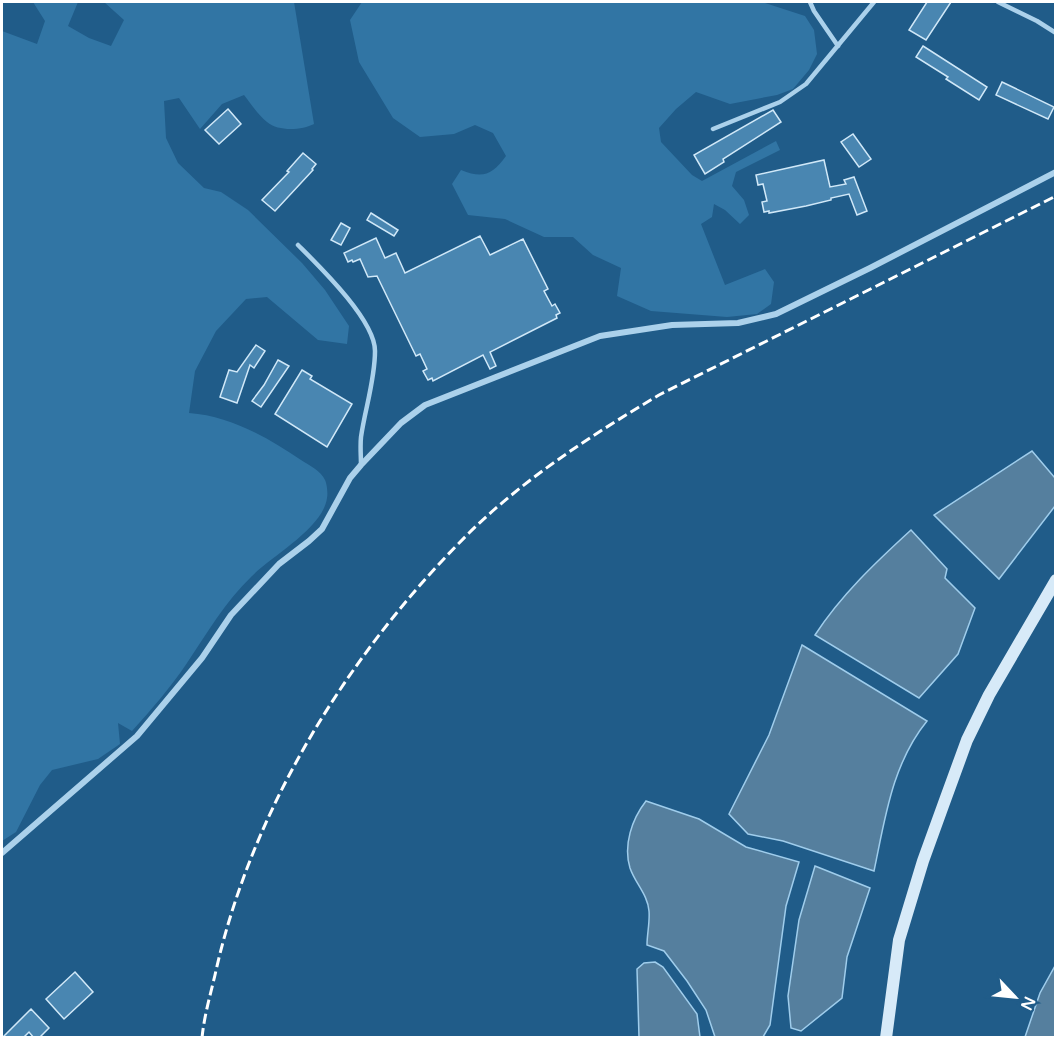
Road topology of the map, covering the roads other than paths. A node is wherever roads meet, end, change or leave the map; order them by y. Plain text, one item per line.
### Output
1 (810, 2) edge
2 (874, 2) edge
3 (999, 2) edge
4 (1056, 33) edge
5 (838, 46) junction
6 (713, 129) dead end
7 (1056, 172) edge
8 (298, 245) dead end
9 (361, 465) junction
10 (1056, 580) edge
11 (2, 853) edge
12 (886, 1038) edge

1 - 5 lane
2 - 5 lane
3 - 4 lane
5 - 6 lane
7 - 9 street
8 - 9 lane
9 - 11 street
10 - 12 main road

